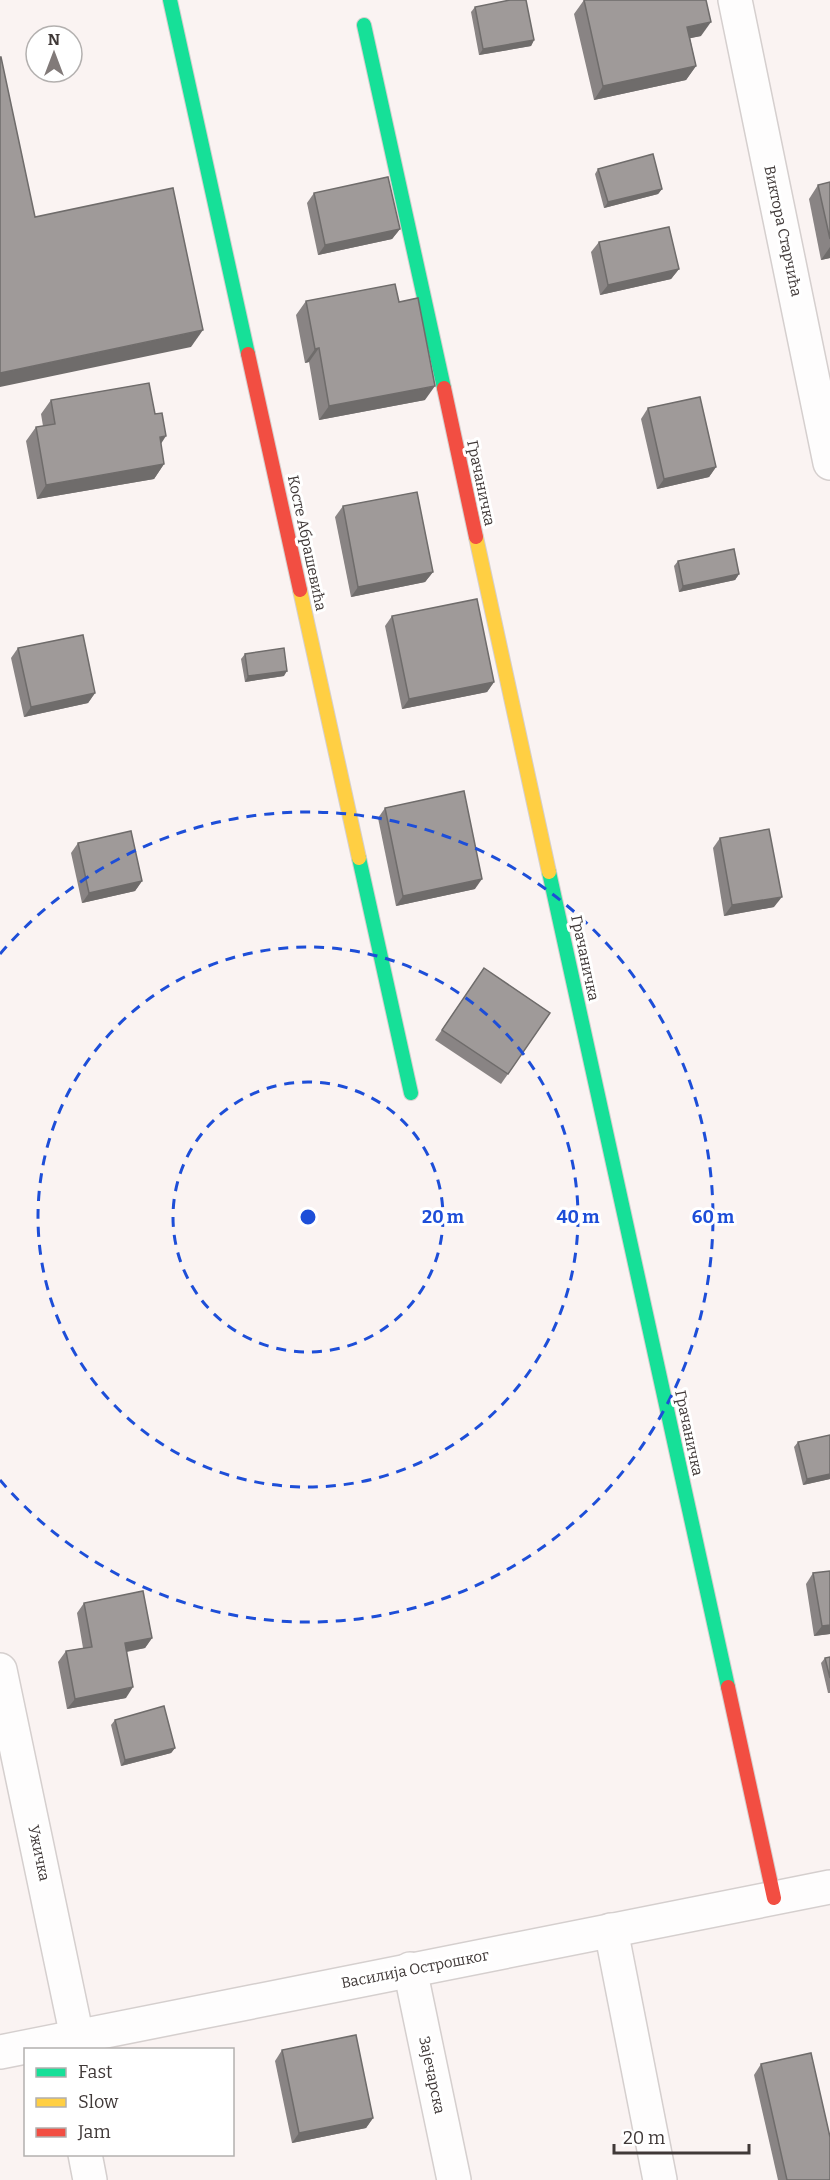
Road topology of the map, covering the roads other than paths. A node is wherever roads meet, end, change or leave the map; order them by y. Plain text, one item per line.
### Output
1 (170, 0) edge
2 (735, 0) edge
3 (364, 25) dead end
4 (830, 463) edge
5 (411, 1093) dead end
6 (0, 1670) edge
7 (830, 1887) edge
8 (774, 1898) junction
9 (611, 1930) junction
10 (410, 1969) junction
11 (67, 2042) edge
12 (24, 2048) edge
13 (27, 2048) edge
14 (0, 2052) edge
15 (85, 2156) edge
16 (90, 2180) edge
17 (454, 2180) edge
18 (660, 2180) edge

1 - 5 street, Косте Абрашевића
2 - 4 street, Виктора Старчића
3 - 8 street, Грачаничка
6 - 11 street, Ужичка
7 - 8 street, Василија Острошког
8 - 9 street, Василија Острошког
9 - 10 street, Василија Острошког
9 - 18 street
10 - 11 street, Василија Острошког
10 - 17 street, Зајечарска
11 - 13 street, Василија Острошког
12 - 14 street, Василија Острошког
15 - 16 street

